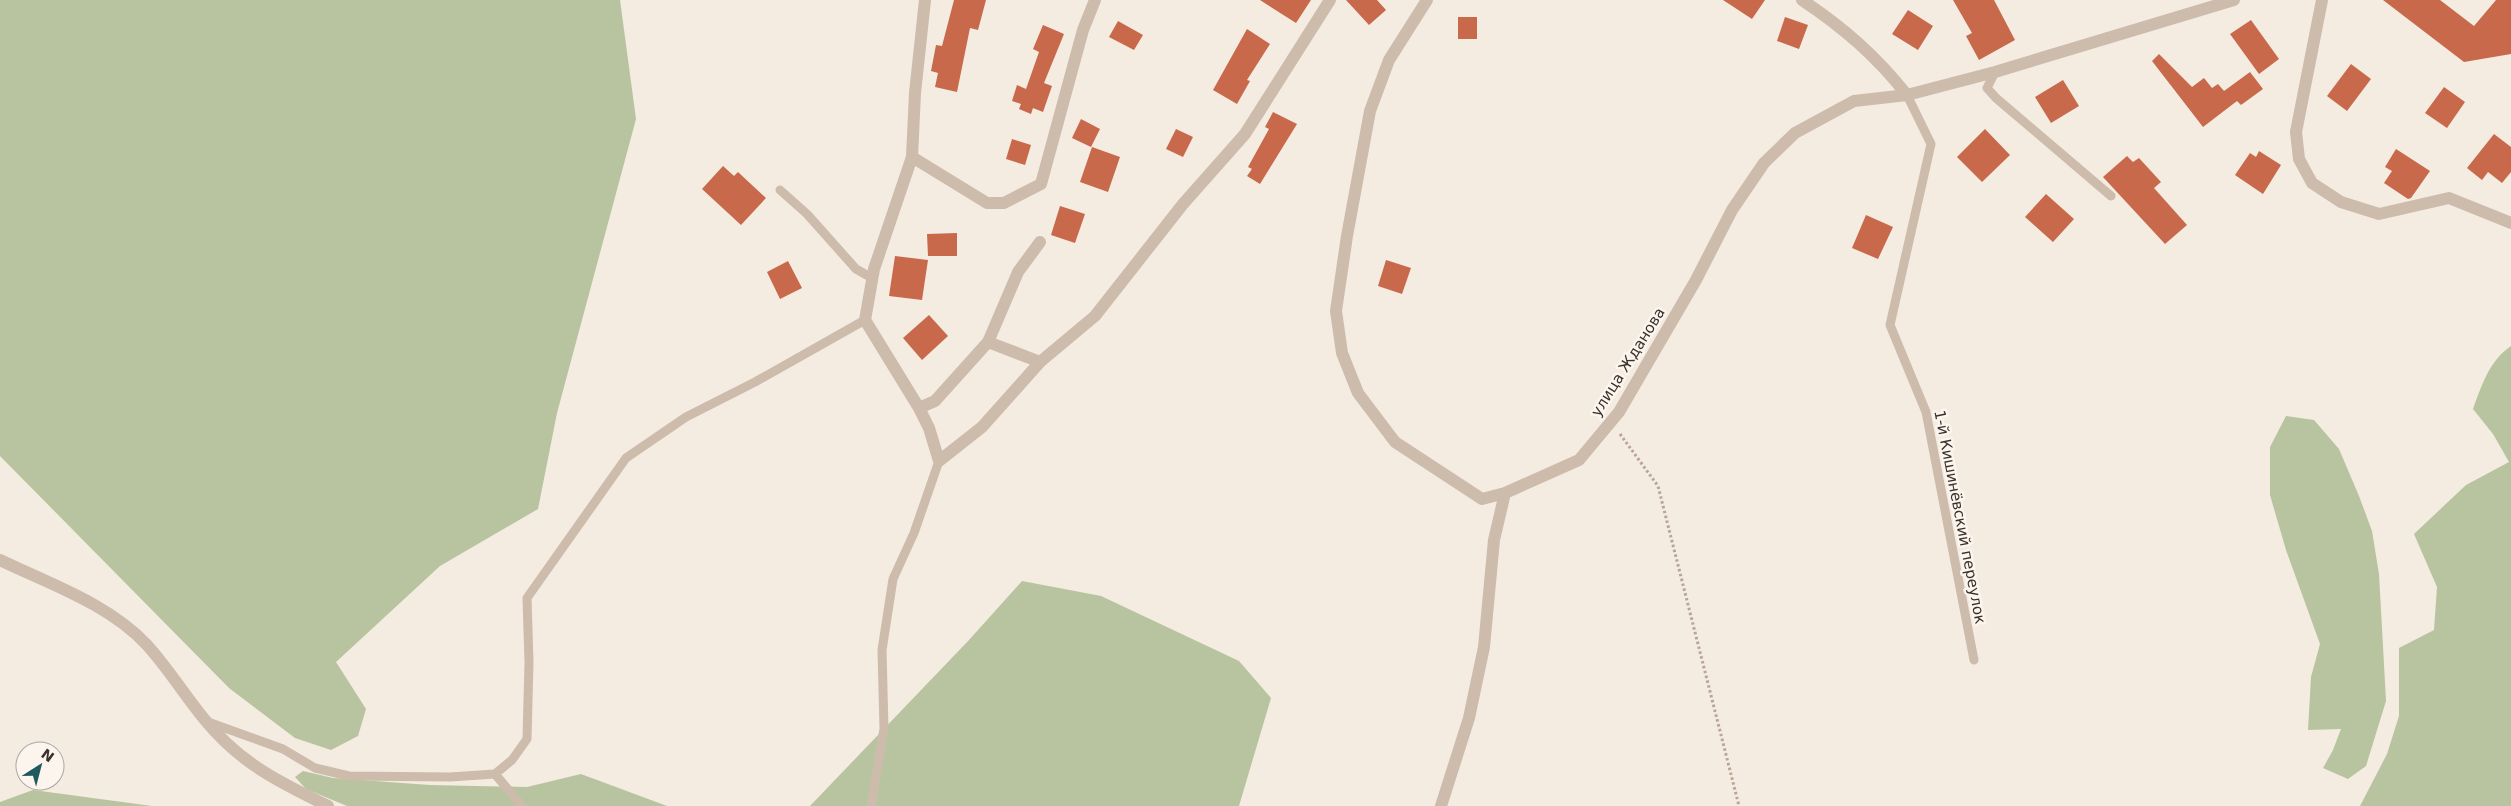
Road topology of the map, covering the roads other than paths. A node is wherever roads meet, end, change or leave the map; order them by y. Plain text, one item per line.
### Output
1 (925, 0) edge
2 (1095, 0) edge
3 (1330, 0) edge
4 (1427, 0) edge
5 (1802, 0) edge
6 (2234, 0) edge
7 (2322, 0) edge
8 (1995, 72) junction
9 (1907, 95) junction
10 (912, 157) junction
11 (780, 190) dead end
12 (2111, 196) dead end
13 (2511, 222) edge
14 (1040, 242) dead end
15 (872, 278) junction
16 (865, 320) junction
17 (988, 342) junction
18 (1040, 362) junction
19 (919, 408) junction
20 (939, 461) junction
21 (1506, 493) junction
22 (0, 560) edge
23 (1974, 660) dead end
24 (205, 721) junction
25 (495, 774) junction
26 (328, 806) edge
27 (522, 806) edge
28 (871, 806) edge
29 (1441, 806) edge

1 - 10 street
2 - 10 street
3 - 18 street
4 - 21 street, улица Жданова
5 - 9 street
6 - 8 street, улица Жданова
7 - 13 street
8 - 9 street, улица Жданова
8 - 12 lane
9 - 21 street, улица Жданова
9 - 23 lane, 1-й Кишинёвский переулок
10 - 15 street
11 - 15 lane
14 - 17 street
15 - 16 street
16 - 19 street
16 - 25 lane
17 - 18 street
17 - 19 street
18 - 20 street
19 - 20 street
20 - 28 lane
21 - 29 street
22 - 24 street
24 - 25 lane
24 - 26 street
25 - 27 lane

